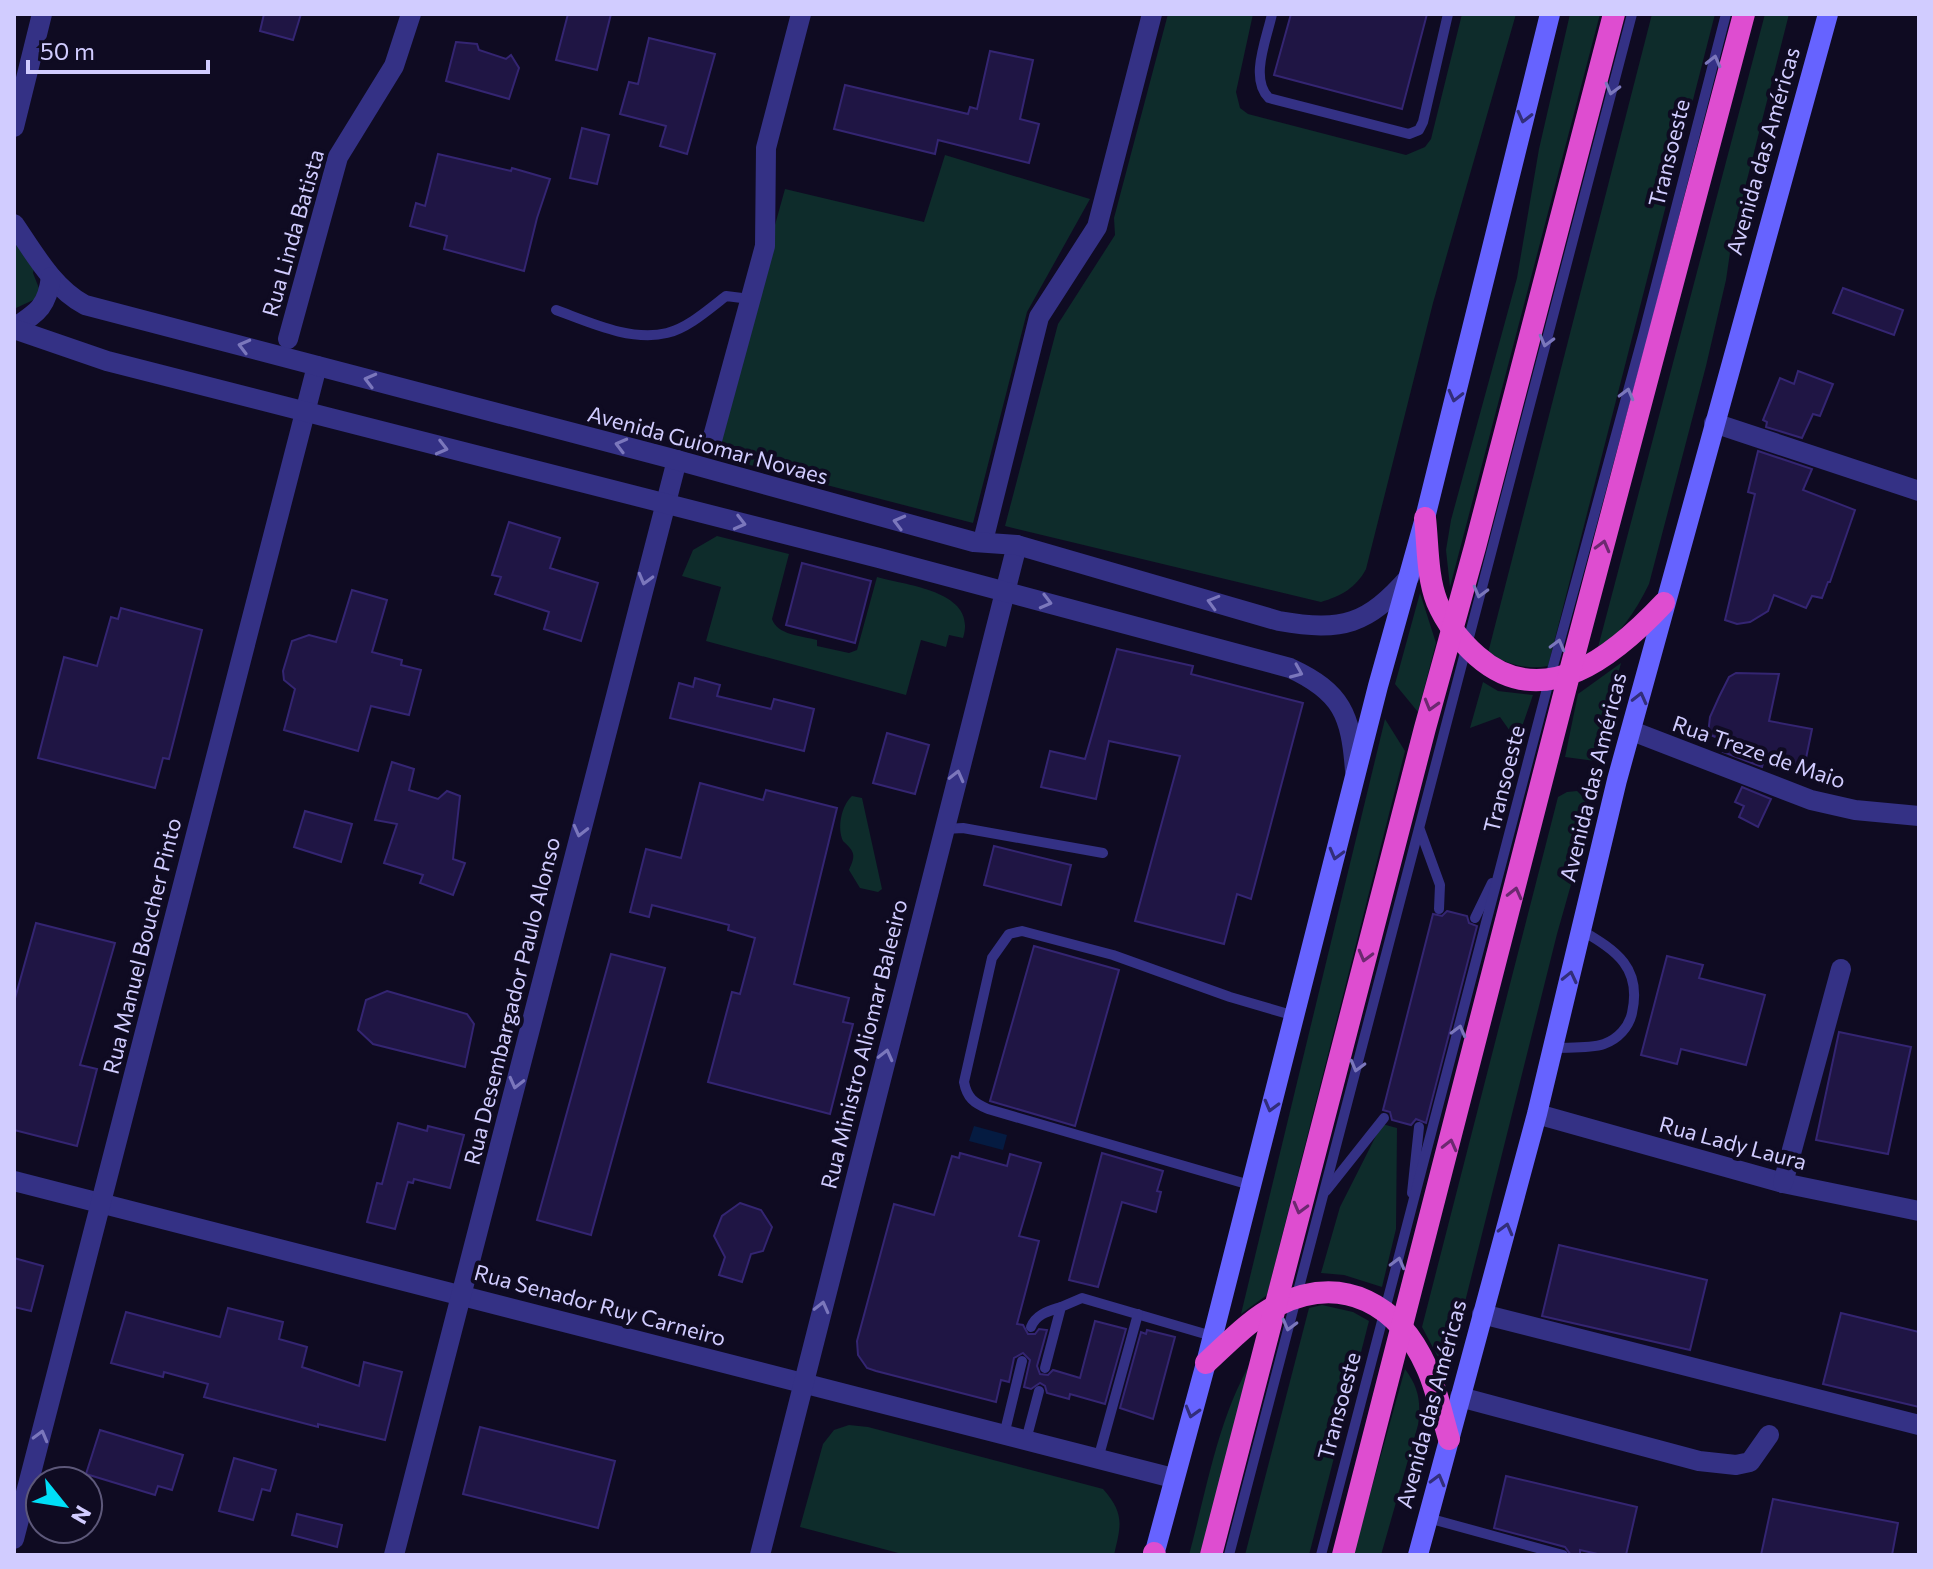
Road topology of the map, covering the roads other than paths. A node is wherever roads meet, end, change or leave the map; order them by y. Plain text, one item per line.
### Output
1 (42, 14) edge
2 (411, 14) edge
3 (801, 14) edge
4 (1152, 14) edge
5 (1272, 14) edge
6 (1448, 14) edge
7 (1550, 14) edge
8 (1614, 14) edge
9 (1632, 14) edge
10 (1726, 14) edge
11 (1744, 14) edge
12 (1828, 14) edge
13 (14, 127) edge
14 (14, 224) edge
15 (51, 277) junction
16 (750, 299) junction
17 (556, 310) dead end
18 (14, 329) edge
19 (288, 339) dead end
20 (317, 366) junction
21 (305, 413) junction
22 (1714, 423) junction
23 (711, 444) dead end
24 (677, 460) junction
25 (1919, 491) edge
26 (665, 504) junction
27 (1425, 518) junction
28 (985, 533) dead end
29 (1017, 545) junction
30 (1410, 576) junction
31 (1004, 591) junction
32 (1664, 603) junction
33 (1459, 638) junction
34 (1559, 678) junction
35 (1632, 731) junction
36 (1356, 779) junction
37 (1919, 816) edge
38 (1419, 828) junction
39 (943, 829) junction
40 (1103, 853) dead end
41 (1505, 856) junction
42 (1439, 909) dead end
43 (1475, 918) dead end
44 (1581, 930) junction
45 (1841, 969) dead end
46 (1295, 1016) junction
47 (1553, 1048) junction
48 (1537, 1114) junction
49 (1384, 1118) dead end
50 (1419, 1127) dead end
51 (14, 1181) edge
52 (1783, 1183) junction
53 (1250, 1185) junction
54 (1323, 1196) junction
55 (101, 1203) junction
56 (1919, 1211) edge
57 (1411, 1215) junction
58 (462, 1294) junction
59 (1286, 1302) junction
60 (1061, 1307) junction
61 (1385, 1312) junction
62 (1138, 1314) junction
63 (1482, 1314) junction
64 (1031, 1327) dead end
65 (1402, 1329) junction
66 (1212, 1336) junction
67 (1022, 1361) dead end
68 (1206, 1363) junction
69 (1045, 1368) dead end
70 (803, 1383) junction
71 (1039, 1391) dead end
72 (1460, 1397) junction
73 (1919, 1425) edge
74 (1004, 1435) junction
75 (1769, 1435) dead end
76 (1449, 1439) junction
77 (1026, 1440) junction
78 (1098, 1459) junction
79 (1173, 1478) junction
80 (1428, 1518) junction
81 (14, 1539) edge
82 (1154, 1554) edge
83 (394, 1555) edge
84 (760, 1555) edge
85 (1211, 1555) edge
86 (1229, 1555) edge
87 (1321, 1555) edge
88 (1343, 1555) edge
89 (1418, 1555) edge
90 (1563, 1555) edge

1 - 13 street
2 - 19 street, Rua Linda Batista
3 - 16 street
4 - 28 street
5 - 6 lane
7 -> 27 main road
8 - 33 highway
9 -> 33 lane
34 -> 10 lane, Transoeste
34 -> 11 highway
12 - 22 main road, Avenida das Américas
14 - 15 street, Avenida Guiomar Novaes
15 - 18 street
20 -> 15 street, Avenida Guiomar Novaes
16 - 17 lane
16 - 23 street
18 - 21 street
20 - 21 street, Rua Manuel Boucher Pinto
24 -> 20 street, Avenida Guiomar Novaes
21 -> 26 street
21 - 55 street, Rua Manuel Boucher Pinto
22 - 25 street
22 - 32 main road, Avenida das Américas
24 - 26 street, Rua Desembargador Paulo Alonso
29 -> 24 street, Avenida Guiomar Novaes
26 -> 31 street
26 -> 58 street, Rua Desembargador Paulo Alonso
27 - 30 main road
27 - 33 highway
30 -> 29 street, Avenida Guiomar Novaes
29 - 31 street, Rua Ministro Aliomar Baleeiro
30 - 36 main road
31 -> 36 street
39 -> 31 street, Rua Ministro Aliomar Baleeiro
32 - 34 highway
35 -> 32 main road, Avenida das Américas
33 - 34 highway
33 - 38 lane
33 -> 59 highway
34 - 41 lane, Transoeste
65 -> 34 highway
35 - 37 street, Rua Treze de Maio
35 - 44 main road, Avenida das Américas
36 -> 46 main road
38 - 42 lane
38 -> 54 lane
39 - 40 lane
70 -> 39 street, Rua Ministro Aliomar Baleeiro
41 - 43 lane
57 -> 41 lane, Transoeste
47 -> 44 main road, Avenida das Américas
44 - 47 lane
45 - 52 street
46 -> 53 main road
46 - 53 lane
47 - 48 main road, Avenida das Américas
48 - 52 street, Rua Lady Laura
63 -> 48 main road, Avenida das Américas
49 - 54 lane
50 - 57 lane
51 - 55 street, Rua Senador Ruy Carneiro
52 - 56 street, Rua Lady Laura
53 - 66 main road
54 - 59 lane
55 - 58 street, Rua Senador Ruy Carneiro
81 -> 55 street, Rua Manuel Boucher Pinto
61 -> 57 lane, Transoeste
58 - 70 street, Rua Senador Ruy Carneiro
58 - 83 street, Rua Desembargador Paulo Alonso
59 - 61 highway
59 - 68 highway
59 - 85 highway
59 -> 86 lane
60 - 62 lane
60 - 64 lane
60 - 69 lane
61 - 65 highway
61 - 87 lane, Transoeste
62 - 66 lane
62 - 78 lane
63 - 72 main road, Avenida das Américas
63 - 73 street
65 - 76 highway
65 - 88 highway
66 - 68 main road
67 - 74 lane
68 -> 79 main road
70 - 74 street, Rua Senador Ruy Carneiro
70 - 84 street, Rua Ministro Aliomar Baleeiro
71 - 77 lane
72 - 75 street
72 - 76 main road, Avenida das Américas
74 - 77 street, Rua Senador Ruy Carneiro
80 -> 76 main road, Avenida das Américas
77 - 78 street, Rua Senador Ruy Carneiro
78 - 79 street, Rua Senador Ruy Carneiro
79 - 82 main road
80 - 89 main road, Avenida das Américas
80 - 90 lane

